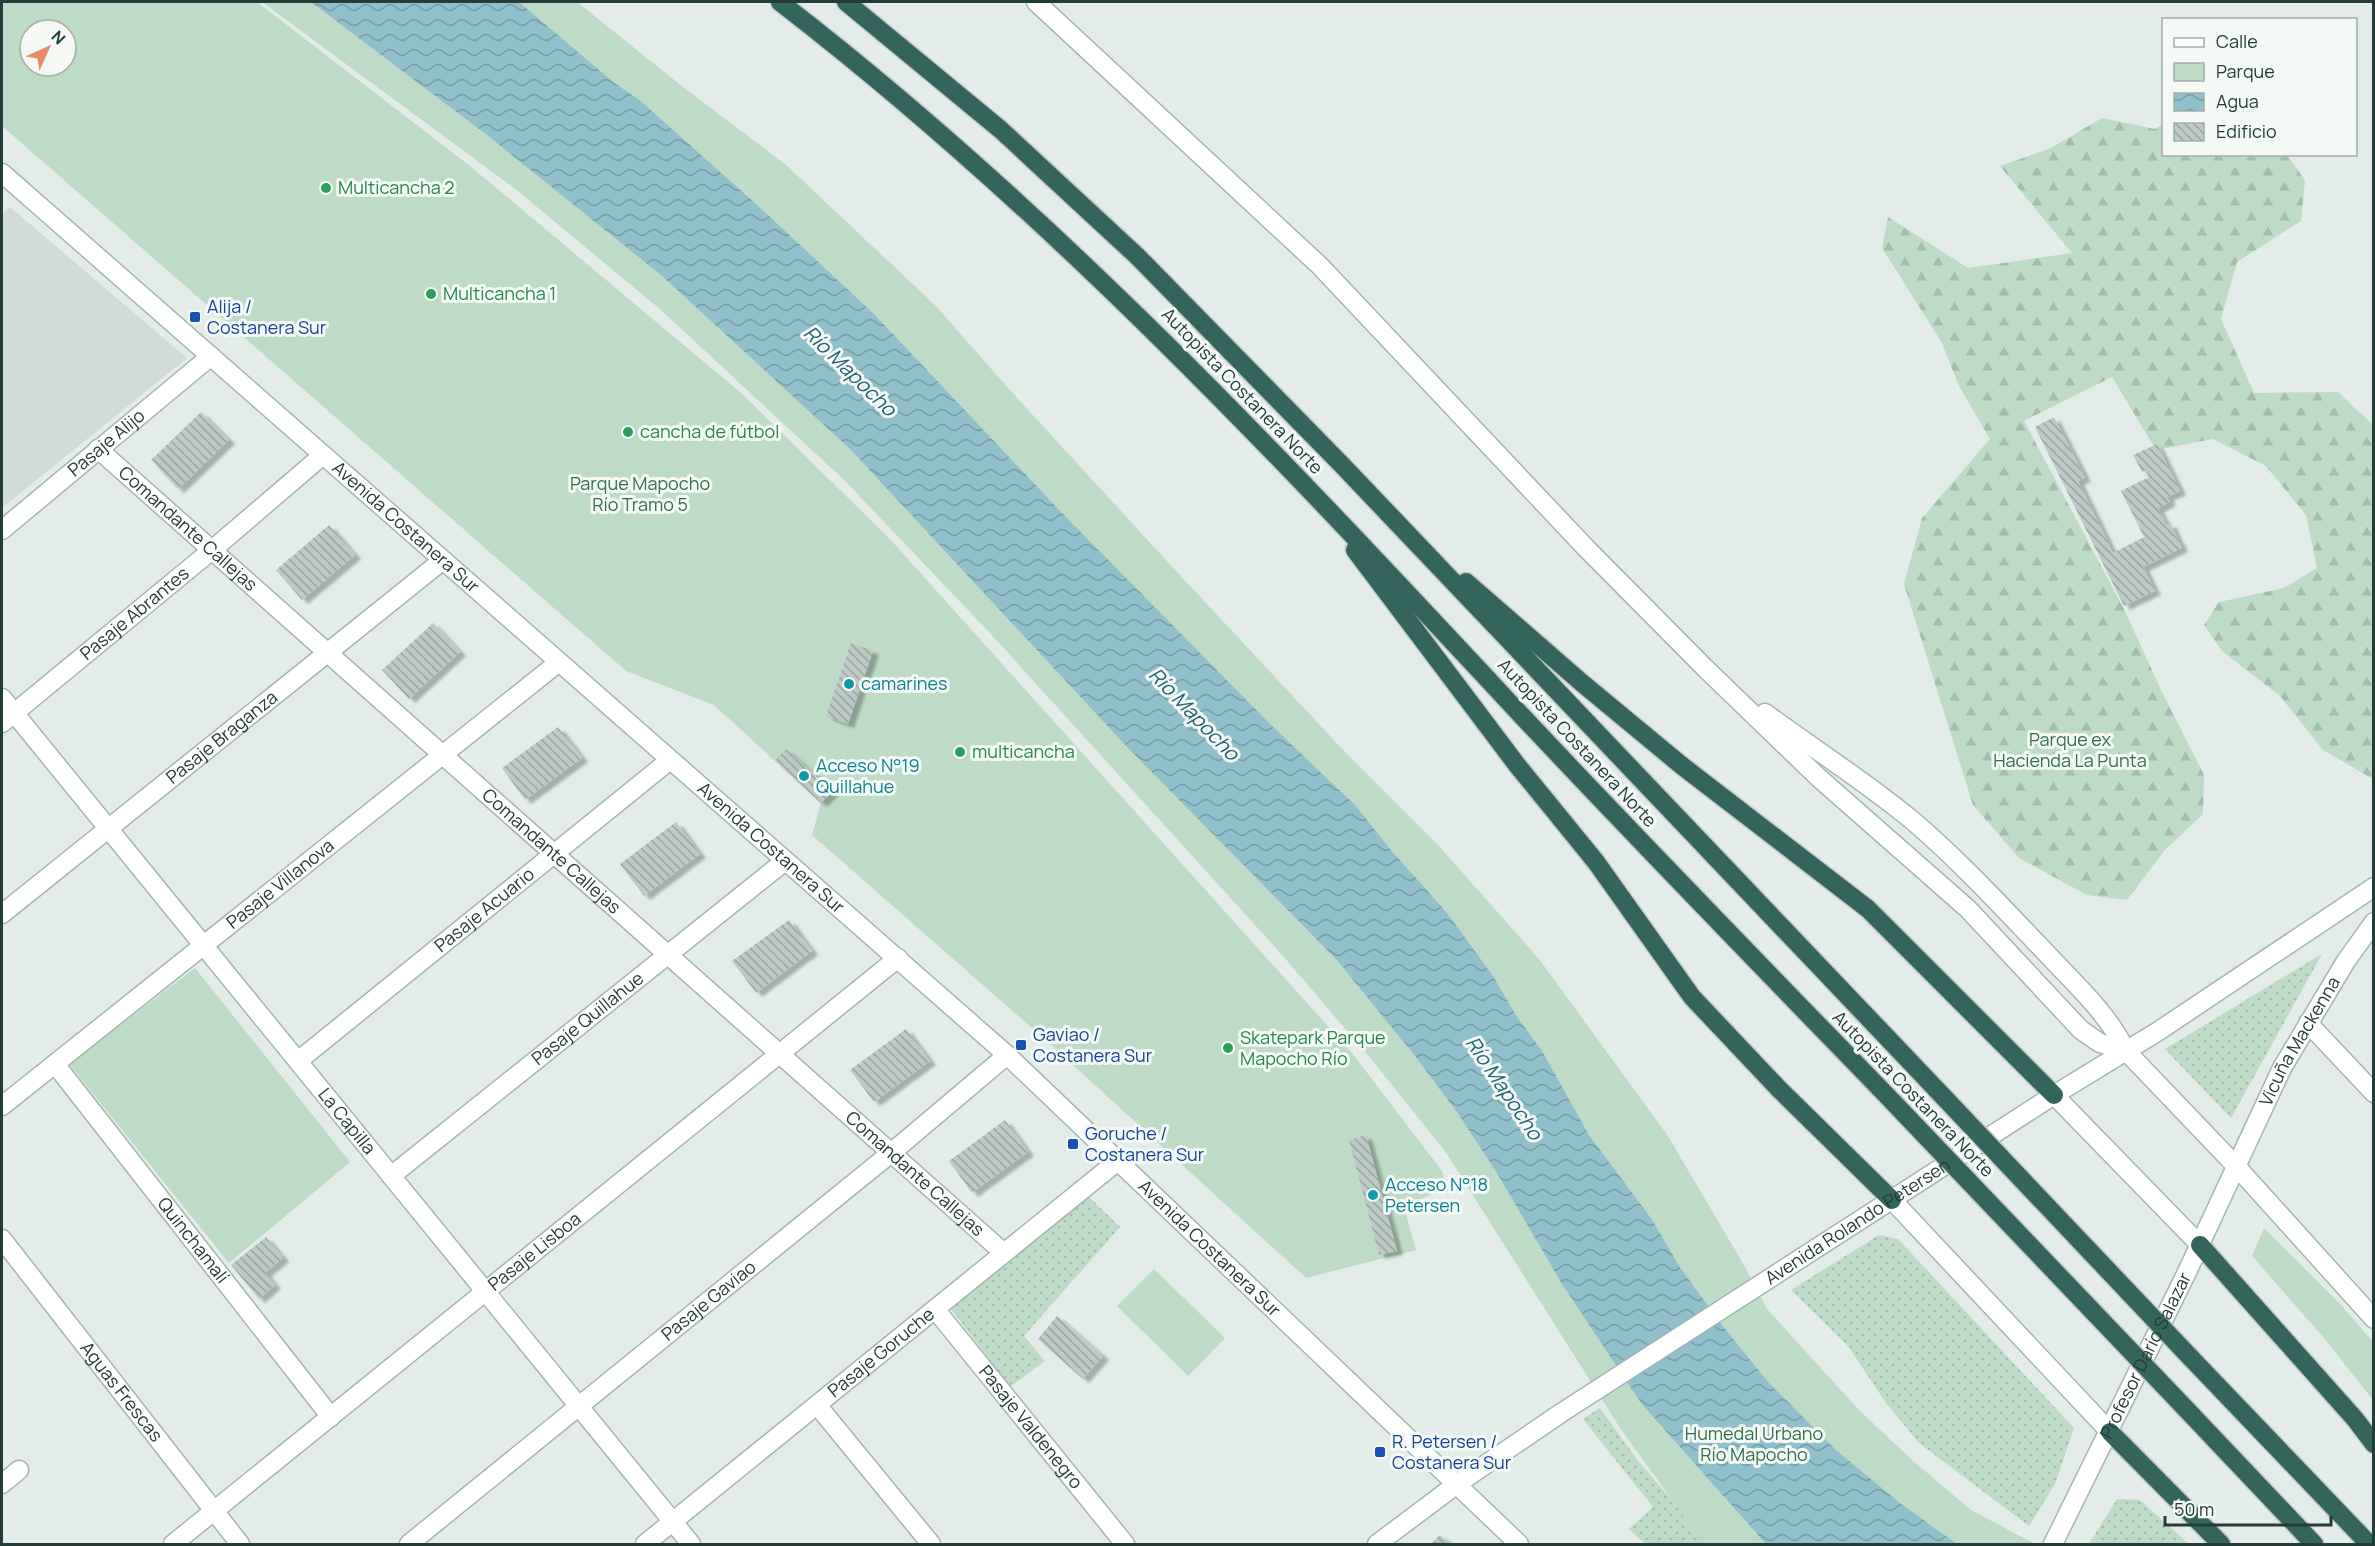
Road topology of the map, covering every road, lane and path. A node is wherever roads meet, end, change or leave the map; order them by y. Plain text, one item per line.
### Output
1 (780, 2) edge
2 (846, 2) edge
3 (1036, 2) edge
4 (2, 173) edge
5 (211, 356) junction
6 (98, 449) junction
7 (323, 455) junction
8 (1377, 504) junction
9 (1330, 510) junction
10 (2, 530) edge
11 (212, 550) junction
12 (443, 560) junction
13 (326, 651) junction
14 (559, 662) junction
15 (1706, 669) junction
16 (2, 698) edge
17 (8, 718) edge
18 (443, 755) junction
19 (670, 760) junction
20 (108, 829) junction
21 (554, 854) junction
22 (785, 861) junction
23 (2373, 887) edge
24 (2, 914) edge
25 (2373, 922) edge
26 (204, 946) junction
27 (667, 956) junction
28 (898, 958) junction
29 (2308, 1023) junction
30 (2126, 1051) junction
31 (780, 1055) junction
32 (1007, 1055) junction
33 (298, 1061) junction
34 (54, 1064) junction
35 (2373, 1093) edge
36 (2054, 1095) junction
37 (2, 1106) edge
38 (891, 1153) junction
39 (1119, 1160) junction
40 (2236, 1166) junction
41 (391, 1176) junction
42 (1892, 1200) junction
43 (2, 1239) edge
44 (2199, 1245) junction
45 (1004, 1253) junction
46 (486, 1292) junction
47 (935, 1310) junction
48 (2373, 1319) edge
49 (817, 1405) junction
50 (579, 1406) junction
51 (331, 1417) junction
52 (2110, 1432) junction
53 (2373, 1444) edge
54 (19, 1470) dead end
55 (1457, 1484) junction
56 (2, 1485) edge
57 (214, 1511) junction
58 (673, 1522) junction
59 (2057, 1538) edge
60 (173, 1545) edge
61 (240, 1545) edge
62 (409, 1545) edge
63 (645, 1545) edge
64 (691, 1545) edge
65 (931, 1545) edge
66 (1125, 1545) edge
67 (1377, 1545) edge
68 (1519, 1545) edge
69 (2221, 1545) edge
70 (2314, 1545) edge
71 (2369, 1545) edge

1 - 9 highway, Autopista Costanera Norte
2 - 8 highway, Autopista Costanera Norte
3 - 15 street
4 - 5 street, Avenida Costanera Sur
5 - 6 street, Pasaje Alijo
5 - 7 street, Avenida Costanera Sur
6 - 10 street, Pasaje Alijo
6 - 11 street, Comandante Callejas
7 - 11 street, Pasaje Abrantes
7 - 12 street, Avenida Costanera Sur
8 - 36 highway
8 - 71 highway, Autopista Costanera Norte, bridge
9 - 42 highway
9 - 70 highway, Autopista Costanera Norte, bridge
11 - 13 street, Comandante Callejas
11 - 17 street, Pasaje Abrantes
12 - 13 street, Pasaje Braganza
12 - 14 street, Avenida Costanera Sur
13 - 18 street, Comandante Callejas
13 - 20 street, Pasaje Braganza
14 - 18 street, Pasaje Villanova
14 - 19 street, Avenida Costanera Sur
15 - 30 street
15 - 30 street
16 - 17 street, La Capilla
17 - 20 street, La Capilla
18 - 21 street, Comandante Callejas
18 - 26 street, Pasaje Villanova
19 - 21 street, Pasaje Acuario
19 - 22 street, Avenida Costanera Sur
20 - 24 street, Pasaje Braganza
20 - 26 street, La Capilla
21 - 27 street, Comandante Callejas
21 - 33 street, Pasaje Acuario
22 - 27 street, Pasaje Quillahue
22 - 28 street, Avenida Costanera Sur
23 - 30 street, Avenida Rolando Petersen
25 - 29 street, Vicuña Mackenna
26 - 33 street, La Capilla
26 - 34 street, Pasaje Villanova
27 - 31 street, Comandante Callejas
27 - 41 street, Pasaje Quillahue
28 - 31 street, Pasaje Lisboa
28 - 32 street, Avenida Costanera Sur
29 - 35 street
29 - 40 street, Vicuña Mackenna
30 - 36 street, Avenida Rolando Petersen
30 - 40 street
31 - 38 street, Comandante Callejas
31 - 46 street, Pasaje Lisboa
32 - 38 street, Pasaje Gaviao
32 - 39 street, Avenida Costanera Sur
33 - 41 street, La Capilla
34 - 37 street, Pasaje Villanova
34 - 51 street, Quinchamalí
36 - 42 street, Avenida Rolando Petersen
36 - 44 street
38 - 45 street, Comandante Callejas
38 - 50 street, Pasaje Gaviao
39 - 45 street, Pasaje Goruche
39 - 55 street, Avenida Costanera Sur
40 - 44 street, Profesor Darío Salazar
40 - 48 street
41 - 46 street, La Capilla
42 - 52 street
42 - 55 street, Avenida Rolando Petersen
43 - 57 street, Aguas Frescas
44 - 52 street, Profesor Darío Salazar
44 - 53 highway
45 - 47 street, Pasaje Goruche
46 - 50 street, La Capilla
46 - 51 street, Pasaje Lisboa
47 - 49 street, Pasaje Goruche
47 - 66 street, Pasaje Valdenegro
49 - 58 street, Pasaje Goruche
49 - 65 street
50 - 58 street, La Capilla
50 - 62 street, Pasaje Gaviao
51 - 57 street, Pasaje Lisboa
52 - 59 street, Profesor Darío Salazar
52 - 69 highway
54 - 56 street
55 - 67 street, Avenida Rolando Petersen
55 - 68 street, Avenida Costanera Sur
57 - 60 street, Pasaje Lisboa
57 - 61 street, Aguas Frescas
58 - 63 street, Pasaje Goruche
58 - 64 street, La Capilla

